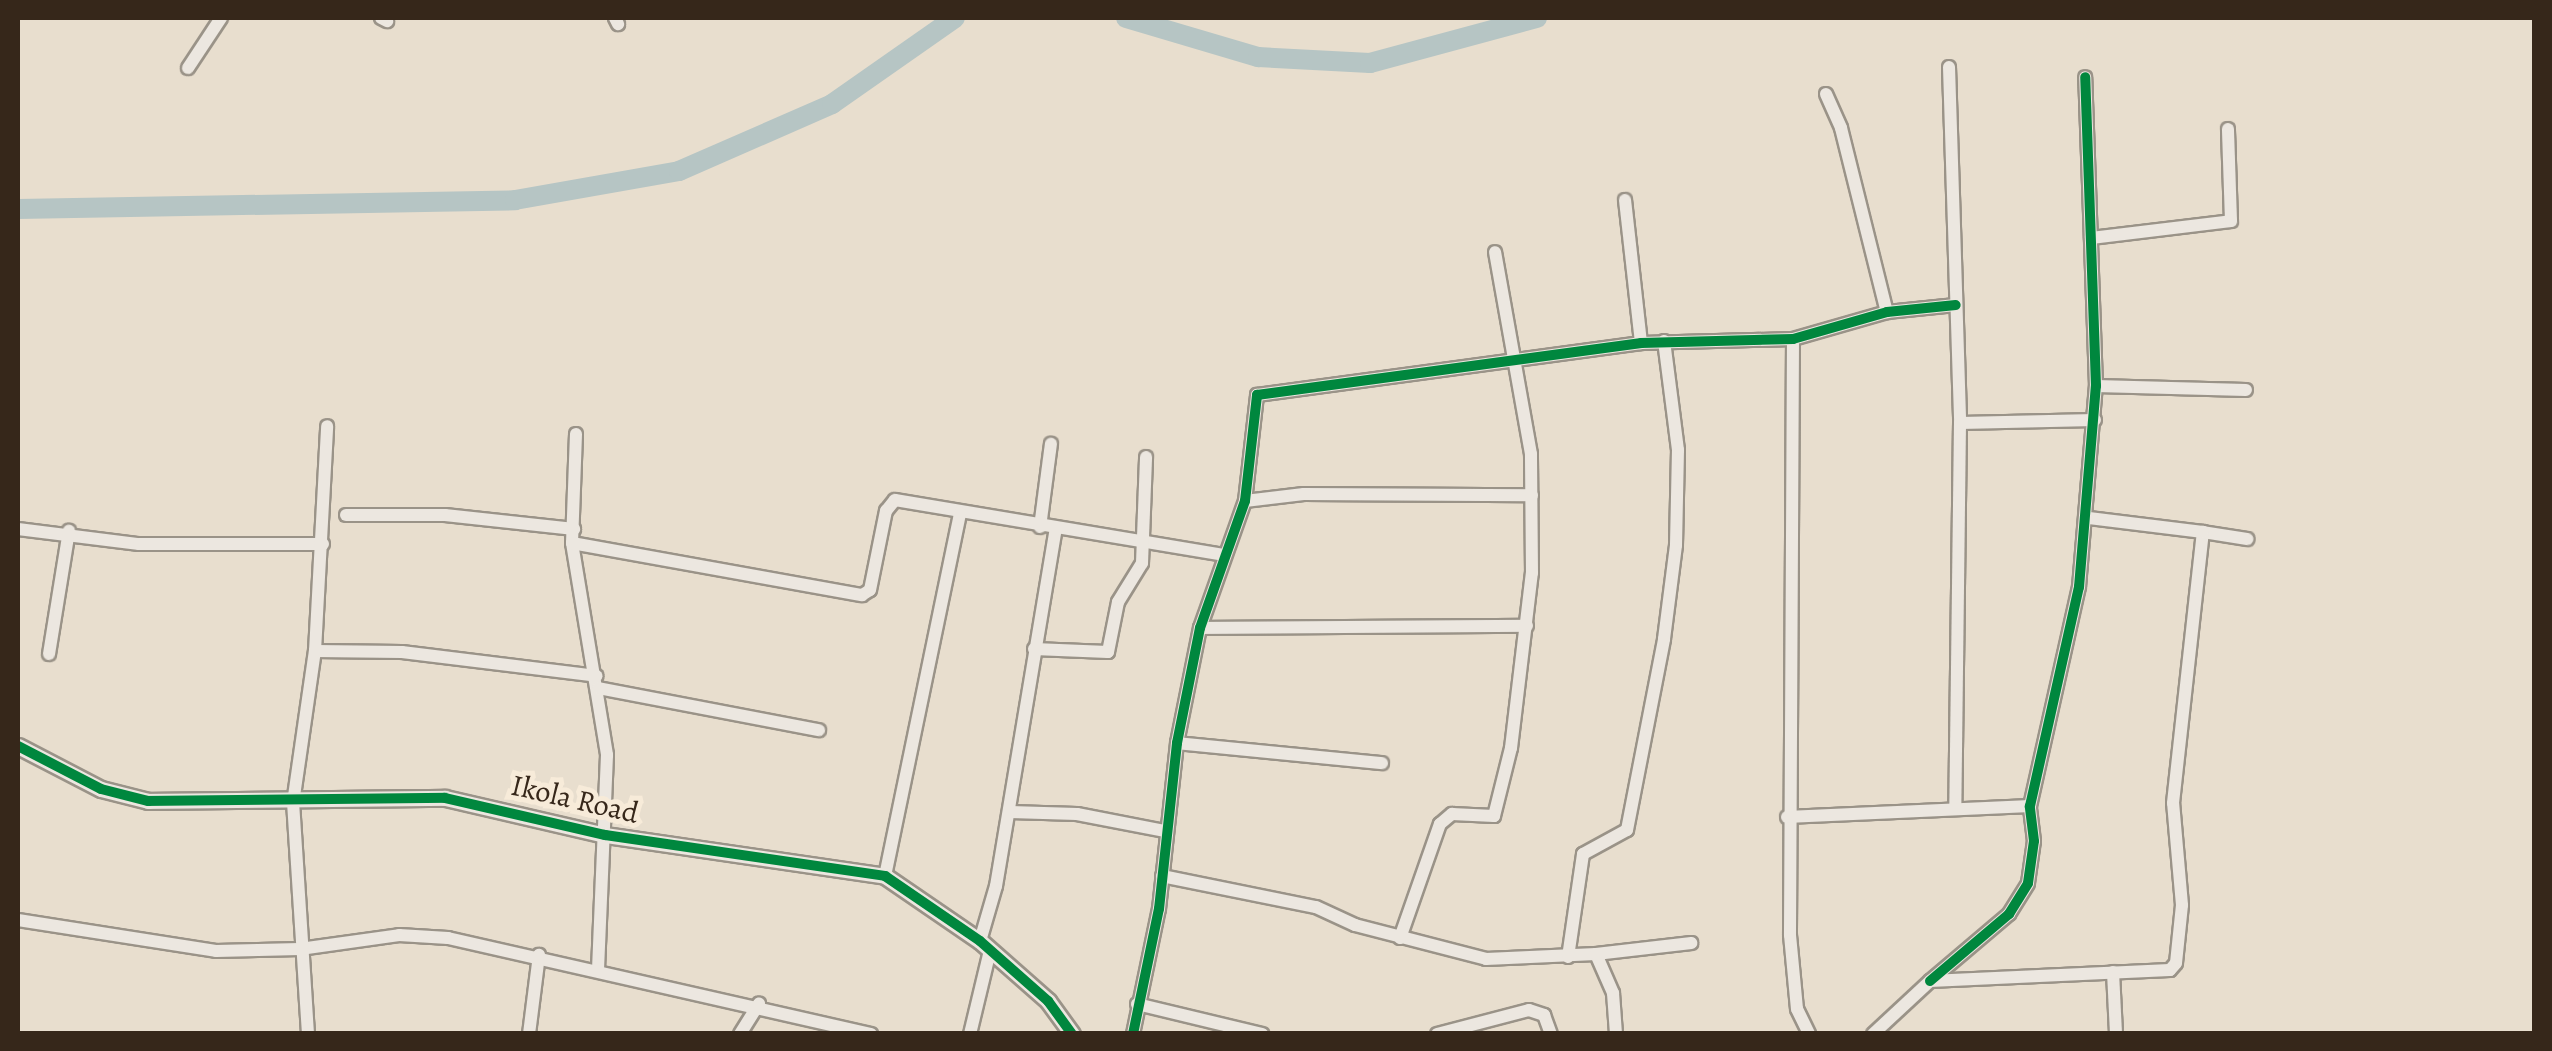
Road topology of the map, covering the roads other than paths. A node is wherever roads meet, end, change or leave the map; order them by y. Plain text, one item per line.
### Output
1 (221, 18) edge
2 (1949, 67) dead end
3 (188, 68) dead end
4 (2085, 77) dead end
5 (1826, 94) dead end
6 (2228, 129) dead end
7 (1625, 200) dead end
8 (2091, 238) junction
9 (1495, 252) dead end
10 (1956, 305) junction
11 (1887, 312) junction
12 (1793, 339) junction
13 (1664, 340) junction
14 (1641, 343) junction
15 (1514, 364) junction
16 (2096, 386) junction
17 (2246, 390) dead end
18 (2094, 420) junction
19 (1960, 422) junction
20 (327, 426) dead end
21 (576, 434) dead end
22 (1051, 444) dead end
23 (1146, 458) dead end
24 (1532, 494) junction
25 (1245, 500) junction
26 (960, 514) junction
27 (346, 515) dead end
28 (2089, 518) junction
29 (1040, 526) junction
30 (574, 528) junction
31 (18, 529) edge
32 (1056, 529) junction
33 (69, 531) junction
34 (2203, 532) junction
35 (2247, 540) dead end
36 (322, 544) junction
37 (572, 544) junction
38 (1140, 544) junction
39 (1223, 554) junction
40 (1527, 626) junction
41 (1200, 628) junction
42 (1034, 649) junction
43 (314, 651) junction
44 (49, 654) dead end
45 (598, 682) junction
46 (820, 730) dead end
47 (1177, 744) junction
48 (18, 746) edge
49 (1382, 763) dead end
50 (294, 803) junction
51 (1955, 806) junction
52 (2030, 806) junction
53 (1010, 812) junction
54 (1788, 817) junction
55 (1165, 831) junction
56 (605, 835) junction
57 (885, 876) junction
58 (1162, 876) junction
59 (18, 920) edge
60 (1400, 938) junction
61 (1692, 943) dead end
62 (985, 946) junction
63 (300, 949) junction
64 (1596, 954) junction
65 (539, 955) junction
66 (1568, 957) junction
67 (598, 970) junction
68 (2112, 972) junction
69 (1930, 981) junction
70 (759, 1004) junction
71 (1137, 1004) junction
72 (1888, 1029) edge
73 (308, 1034) edge
74 (529, 1034) edge
75 (740, 1034) edge
76 (871, 1034) edge
77 (970, 1034) edge
78 (1072, 1034) edge
79 (1133, 1034) edge
80 (1262, 1034) edge
81 (1438, 1034) edge
82 (1551, 1034) edge
83 (1616, 1034) edge
84 (1809, 1034) edge
85 (1873, 1034) edge
86 (2116, 1034) edge

1 - 3 street
2 - 10 street
4 - 8 street
5 - 11 street
6 - 8 street
7 - 14 street
8 - 16 street
9 - 15 street
10 - 11 street
10 - 19 street
11 - 12 street
12 - 13 street
12 - 54 street
13 - 14 street
13 - 66 street
14 - 15 street
15 - 24 street
15 - 25 street
16 - 17 street
16 - 18 street
18 - 19 street
18 - 28 street
19 - 51 street
20 - 36 street
21 - 30 street
22 - 29 street
23 - 38 street
24 - 25 street
24 - 40 street
25 - 39 street
26 - 29 street
26 - 37 street
26 - 57 street
27 - 30 street
28 - 34 street
28 - 52 street
29 - 32 street
30 - 37 street
31 - 33 street
32 - 38 street
32 - 42 street
33 - 36 street
33 - 44 street
34 - 35 street
34 - 68 street
36 - 43 street
37 - 45 street
38 - 39 street
38 - 42 street
39 - 41 street
40 - 41 street
40 - 60 street
41 - 47 street
42 - 53 street
43 - 45 street
43 - 50 street
45 - 46 street
45 - 56 street
47 - 49 street
47 - 55 street
48 - 50 street, Ikola Road
50 - 56 street, Ikola Road
50 - 63 street
51 - 52 street
51 - 54 street
52 - 69 street
53 - 55 street
53 - 62 street
54 - 84 street
55 - 58 street
56 - 57 street, Ikola Road
56 - 67 street
57 - 62 street, Ikola Road
58 - 60 street
58 - 71 street
59 - 63 street
60 - 66 street
61 - 64 street
62 - 77 street
62 - 78 street, Ikola Road
63 - 65 street
63 - 73 street
64 - 66 street
64 - 83 street
65 - 67 street
65 - 74 street
67 - 70 street
68 - 69 street
68 - 86 street
69 - 72 street
70 - 75 street
70 - 76 street
71 - 79 street
71 - 80 street
72 - 85 street
81 - 82 street

